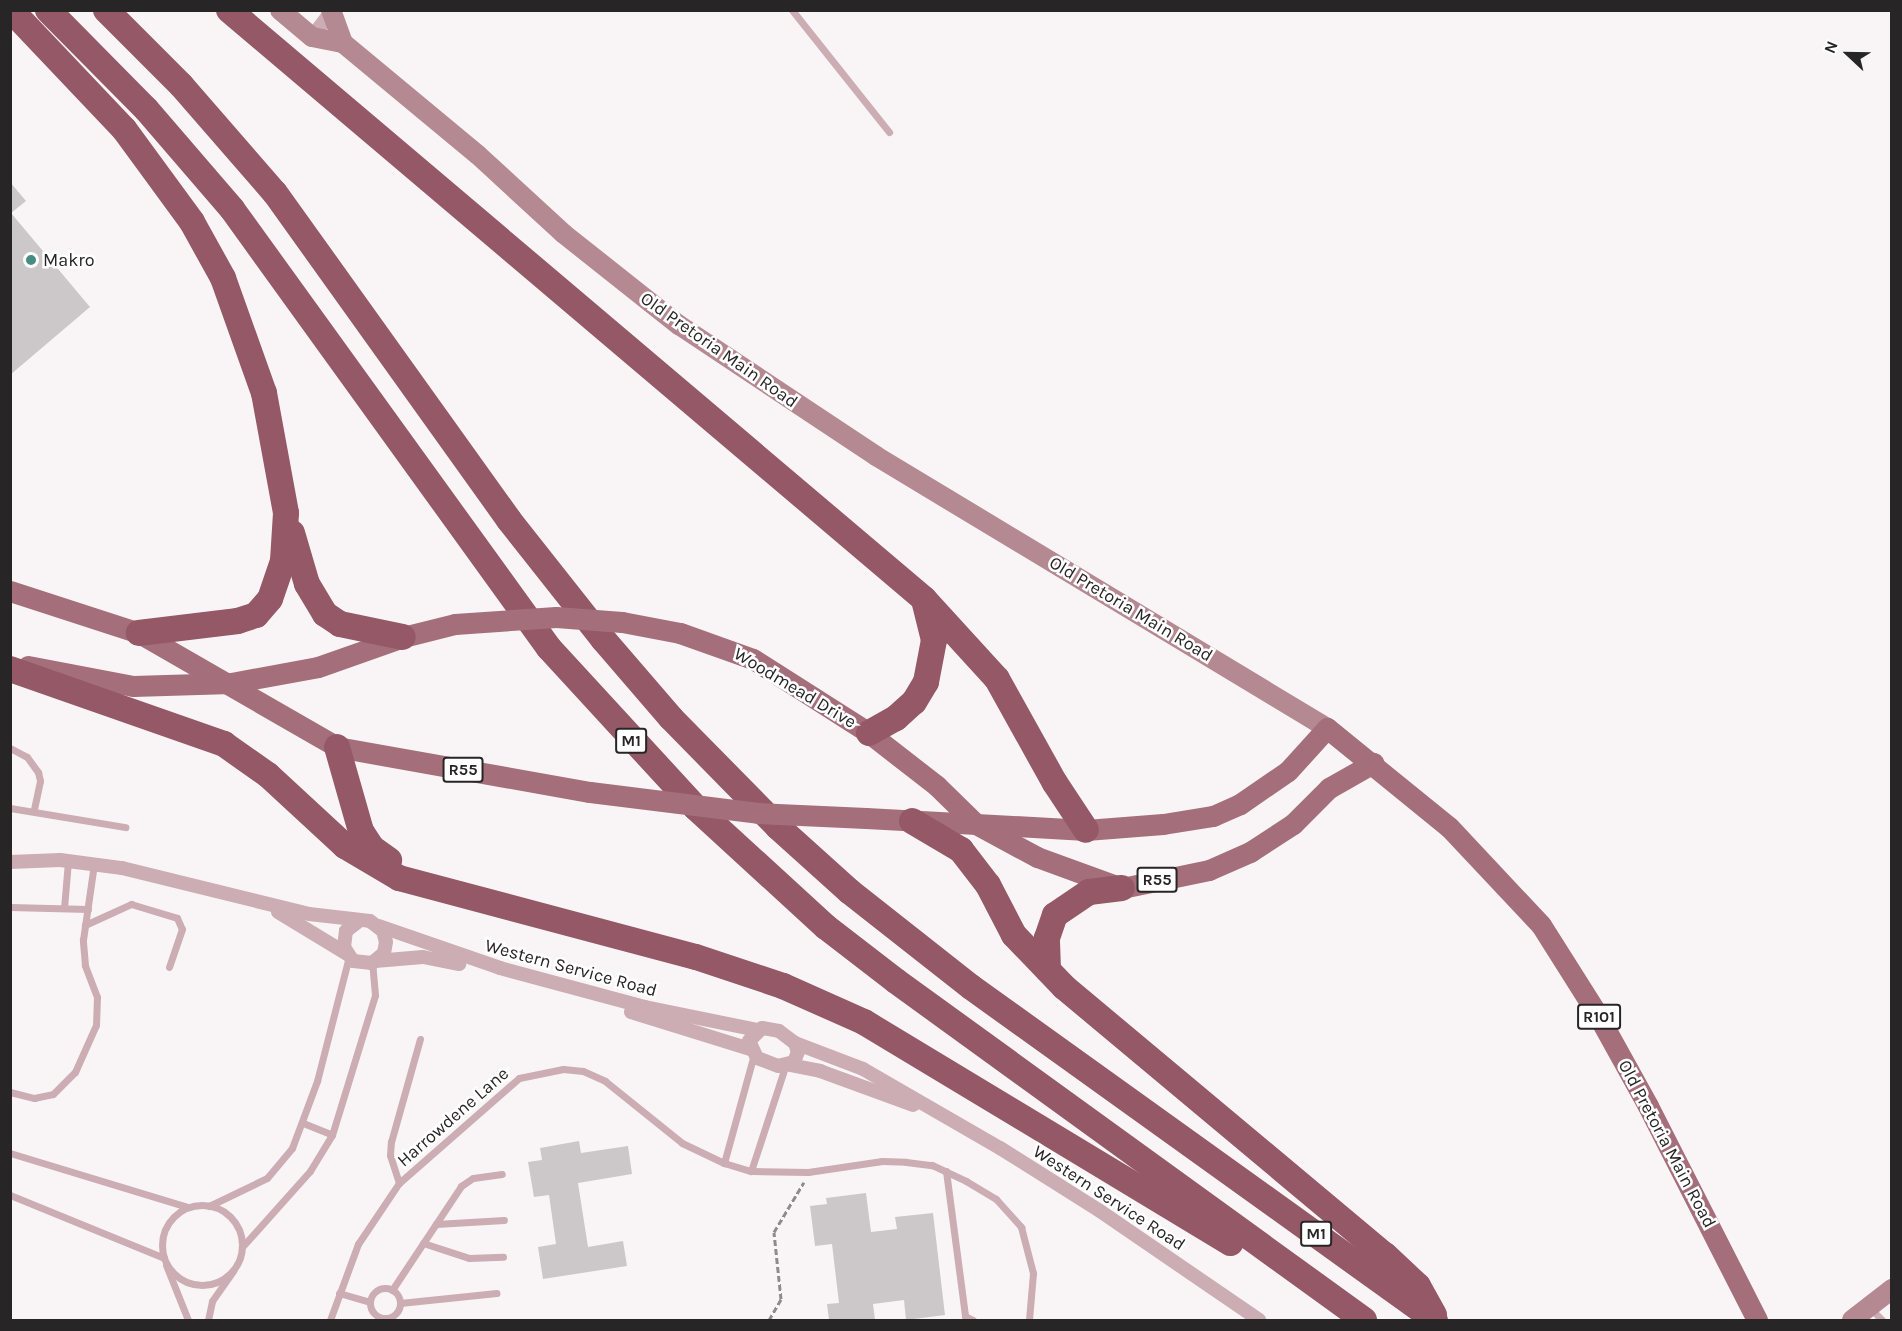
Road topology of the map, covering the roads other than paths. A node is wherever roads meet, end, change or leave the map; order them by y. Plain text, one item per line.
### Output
1 (11, 10) edge
2 (48, 10) edge
3 (106, 10) edge
4 (229, 10) edge
5 (280, 10) edge
6 (792, 10) edge
7 (332, 11) edge
8 (312, 37) junction
9 (343, 43) junction
10 (889, 132) dead end
11 (286, 513) junction
12 (10, 591) edge
13 (924, 599) junction
14 (139, 633) junction
15 (403, 637) junction
16 (10, 663) edge
17 (10, 669) edge
18 (231, 683) junction
19 (1328, 728) junction
20 (869, 733) junction
21 (337, 747) junction
22 (10, 748) edge
23 (1373, 763) junction
24 (10, 808) edge
25 (34, 810) junction
26 (912, 821) junction
27 (976, 824) junction
28 (125, 827) dead end
29 (1086, 830) junction
30 (68, 861) junction
31 (10, 862) edge
32 (94, 864) junction
33 (1122, 888) junction
34 (456, 894) junction
35 (263, 903) junction
36 (10, 906) edge
37 (64, 908) junction
38 (88, 909) junction
39 (359, 921) junction
40 (86, 925) junction
41 (380, 926) junction
42 (348, 955) junction
43 (374, 962) junction
44 (169, 967) dead end
45 (1048, 970) junction
46 (757, 1030) junction
47 (420, 1039) dead end
48 (795, 1043) junction
49 (752, 1051) junction
50 (788, 1066) junction
51 (10, 1092) edge
52 (934, 1113) junction
53 (303, 1123) junction
54 (332, 1135) junction
55 (10, 1153) edge
56 (724, 1163) junction
57 (751, 1171) junction
58 (946, 1171) junction
59 (502, 1174) dead end
60 (399, 1183) junction
61 (10, 1195) edge
62 (209, 1206) junction
63 (188, 1207) junction
64 (504, 1220) dead end
65 (435, 1224) junction
66 (423, 1243) junction
67 (242, 1247) junction
68 (503, 1257) dead end
69 (165, 1261) junction
70 (233, 1268) junction
71 (1892, 1289) edge
72 (392, 1290) junction
73 (339, 1293) junction
74 (496, 1293) dead end
75 (370, 1302) junction
76 (400, 1303) junction
77 (1876, 1314) edge
78 (1243, 1316) edge
79 (383, 1319) edge
80 (188, 1320) edge
81 (208, 1320) edge
82 (330, 1320) edge
83 (974, 1320) edge
84 (1029, 1320) edge
85 (1259, 1320) edge
86 (1352, 1320) edge
87 (1364, 1320) edge
88 (1436, 1320) edge
89 (1757, 1320) edge
90 (1852, 1320) edge

1 - 11 highway
2 - 87 highway, M1
3 - 88 highway, M1
4 - 13 highway
5 - 8 main road, Old Pretoria Main Road / R101
6 - 10 lane
7 - 8 street
7 - 9 main road
8 - 9 main road, Old Pretoria Main Road / R101
9 - 19 main road, Old Pretoria Main Road / R101
11 - 14 highway
11 - 15 highway
12 - 14 main road, Woodmead Drive / R55
13 - 20 highway
13 - 29 highway
14 - 18 main road, Woodmead Drive / R55
15 - 18 main road, Woodmead Drive / R55
15 - 20 main road, Woodmead Drive / R55, bridge
16 - 18 main road, Woodmead Drive / R55
17 - 34 highway
18 - 21 main road, Woodmead Drive / R55
19 - 23 main road, Old Pretoria Main Road / R101
19 - 29 main road, Woodmead Drive / R55
20 - 27 main road, Woodmead Drive / R55
21 - 26 main road, Woodmead Drive / R55, bridge
21 - 34 highway
22 - 25 lane
23 - 33 main road, R55
23 - 89 main road, Old Pretoria Main Road / R101
24 - 25 lane
25 - 28 lane
26 - 27 main road, Woodmead Drive / R55
26 - 45 highway
27 - 29 main road, Woodmead Drive / R55
27 - 33 main road, Woodmead Drive / R55
30 - 31 street
30 - 32 street
30 - 37 lane
32 - 35 street
32 - 38 lane
33 - 45 highway
34 - 86 highway
35 - 39 street
35 - 42 street
36 - 37 lane
37 - 38 lane
38 - 40 lane
39 - 41 street
39 - 42 street
40 - 44 lane
40 - 51 lane
41 - 43 street
41 - 46 street, Western Service Road
42 - 43 street
42 - 53 lane
43 - 49 street, Western Service Road
43 - 54 lane
45 - 88 highway
46 - 48 street
46 - 49 street
47 - 60 lane
48 - 50 street
48 - 52 street, Western Service Road
49 - 50 street
49 - 56 lane
50 - 52 street, Western Service Road
50 - 57 lane
52 - 78 street, Western Service Road
53 - 54 lane
53 - 62 lane
54 - 67 lane
55 - 63 lane
56 - 57 lane, Harrowdene Lane
56 - 60 lane, Harrowdene Lane
57 - 58 lane, Harrowdene Lane
58 - 83 lane
58 - 84 lane, Harrowdene Lane
59 - 65 lane
60 - 73 lane, Harrowdene Lane
61 - 69 lane
62 - 63 lane
62 - 67 lane
63 - 69 lane
64 - 65 lane
65 - 66 lane
66 - 68 lane
66 - 72 lane
67 - 70 lane
69 - 70 lane
69 - 80 lane
70 - 81 lane
71 - 77 main road
72 - 75 lane
72 - 76 lane
73 - 75 lane
73 - 82 lane, Harrowdene Lane
74 - 76 lane
75 - 79 lane
76 - 79 lane
77 - 90 main road
78 - 85 street, Western Service Road

